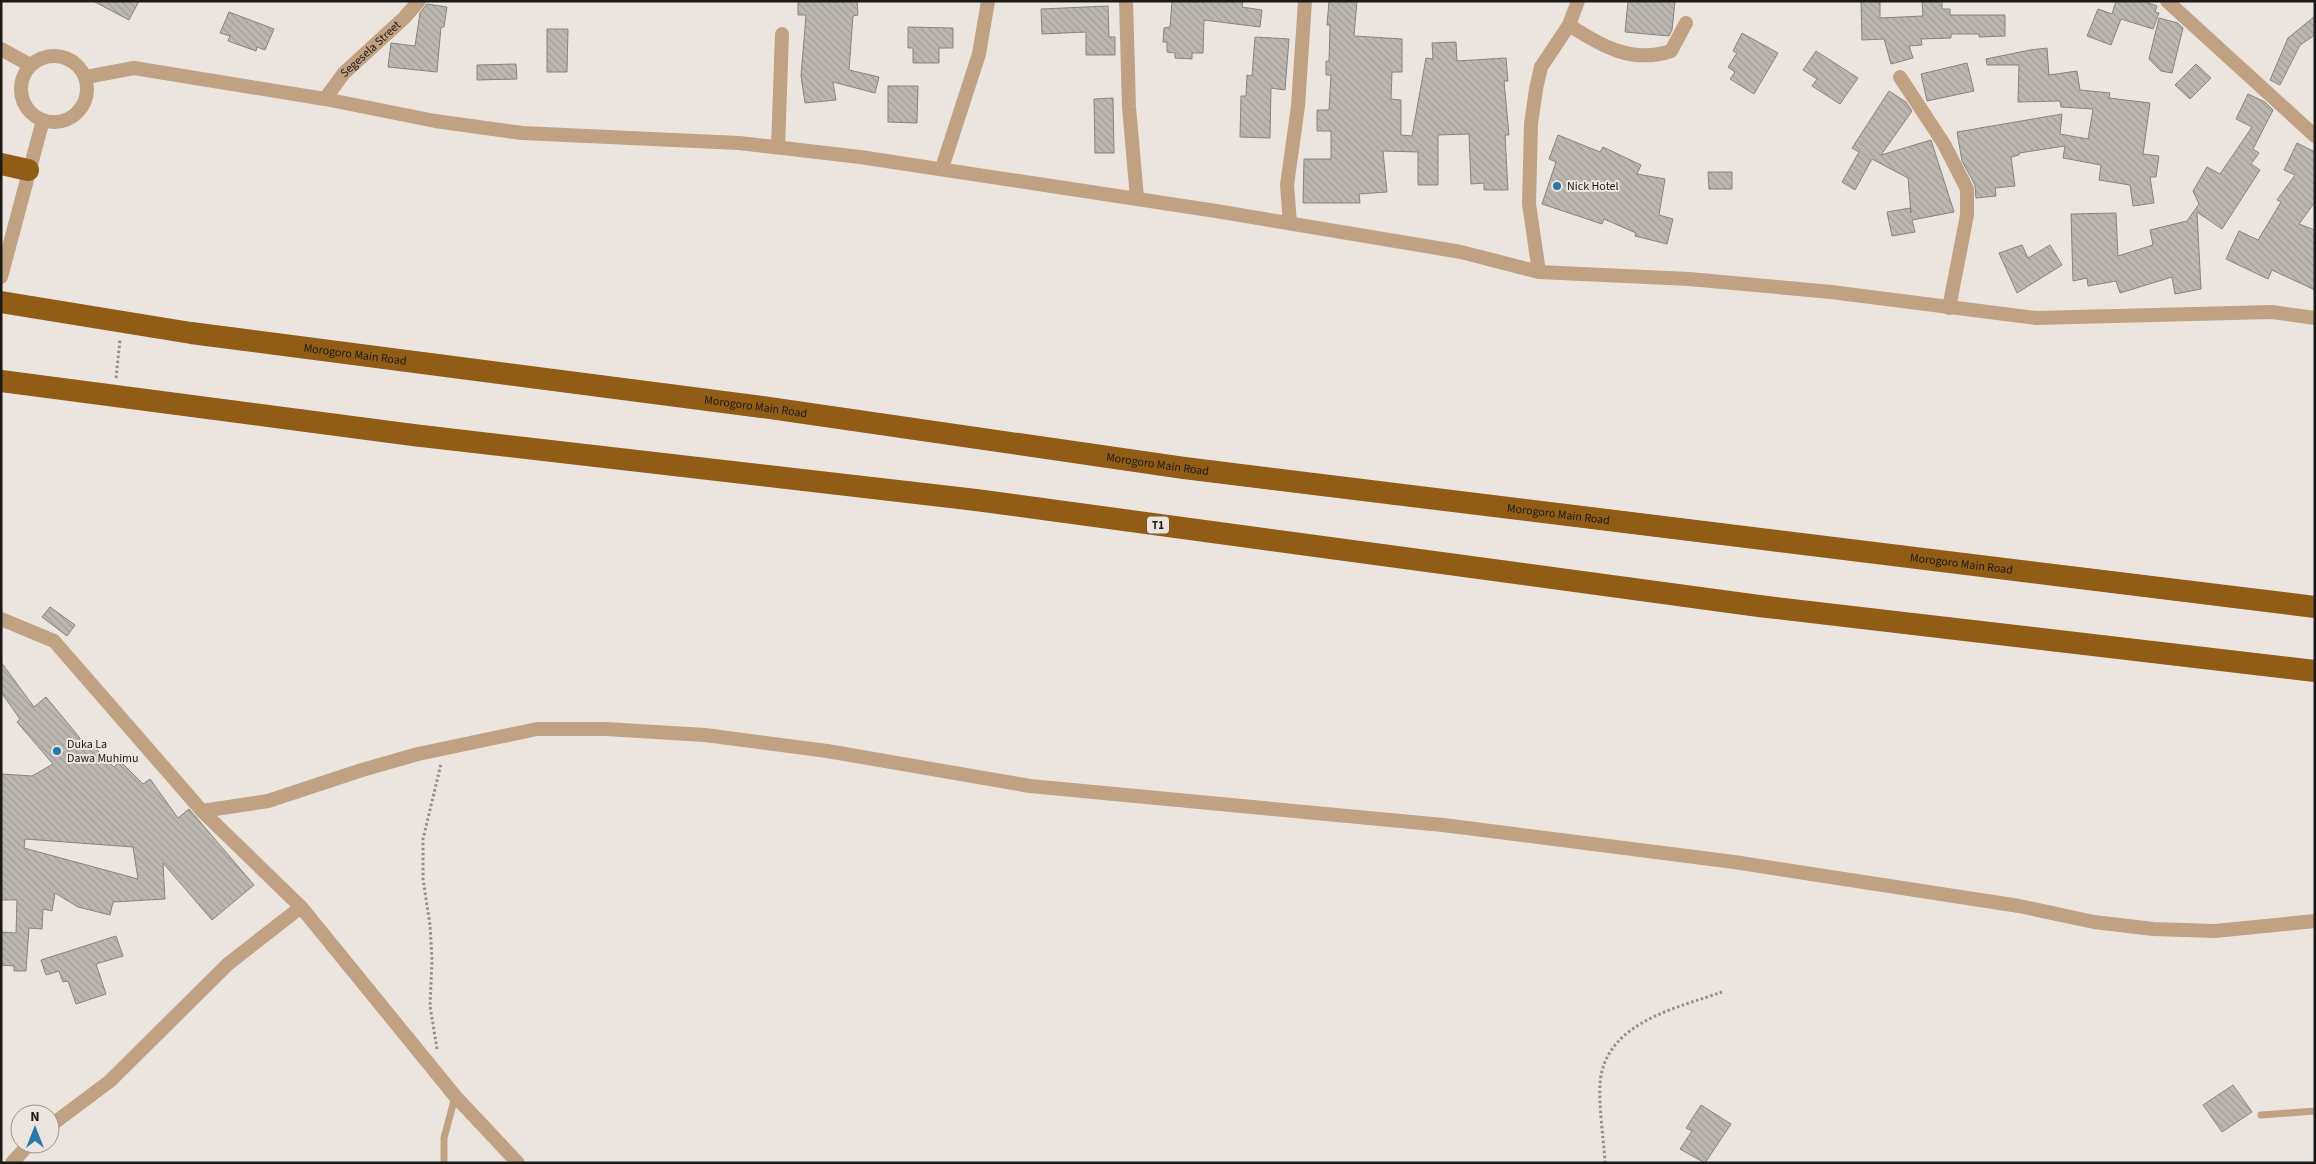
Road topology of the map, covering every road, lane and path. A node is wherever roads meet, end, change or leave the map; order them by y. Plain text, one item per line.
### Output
1 (418, 1) edge
2 (988, 1) edge
3 (1126, 1) edge
4 (1305, 1) edge
5 (1578, 1) edge
6 (2167, 1) edge
7 (1686, 23) dead end
8 (1569, 25) junction
9 (782, 34) dead end
10 (1, 49) edge
11 (30, 65) junction
12 (86, 77) junction
13 (1900, 77) dead end
14 (325, 99) junction
15 (43, 120) junction
16 (2315, 136) edge
17 (778, 147) junction
18 (1, 164) edge
19 (942, 168) junction
20 (28, 170) junction
21 (1137, 198) junction
22 (1290, 223) junction
23 (1538, 272) junction
24 (1, 277) edge
25 (1, 302) edge
26 (1949, 308) junction
27 (2315, 318) edge
28 (122, 322) junction
29 (1, 381) edge
30 (114, 397) junction
31 (2315, 607) edge
32 (1, 619) edge
33 (2315, 671) edge
34 (445, 749) junction
35 (202, 811) junction
36 (301, 907) junction
37 (2315, 921) edge
38 (1722, 992) dead end
39 (442, 1078) junction
40 (455, 1096) junction
41 (2315, 1111) edge
42 (2261, 1115) dead end
43 (60, 1118) edge
44 (444, 1163) edge
45 (518, 1163) edge
46 (1605, 1163) edge

1 - 14 street, Segesela Street
2 - 19 street
3 - 21 street
4 - 22 street
5 - 8 street
6 - 16 street
7 - 8 street
8 - 23 street
9 - 17 street
10 - 11 street
11 - 12 street
11 - 15 street
12 - 14 street
12 - 15 street
13 - 26 street
14 - 17 street
15 - 20 street
17 - 19 street
18 - 20 highway
19 - 21 street
20 - 24 street
21 - 22 street
22 - 23 street
23 - 26 street
25 - 28 highway, Morogoro Main Road
26 - 27 street
28 - 30 path
28 - 31 highway, Morogoro Main Road
29 - 30 highway, T1
30 - 33 highway, T1
32 - 35 street
34 - 35 street
34 - 37 street
34 - 39 path
35 - 36 street
36 - 39 street
36 - 43 street
38 - 46 path
39 - 40 street
40 - 44 lane
40 - 45 street
41 - 42 lane

